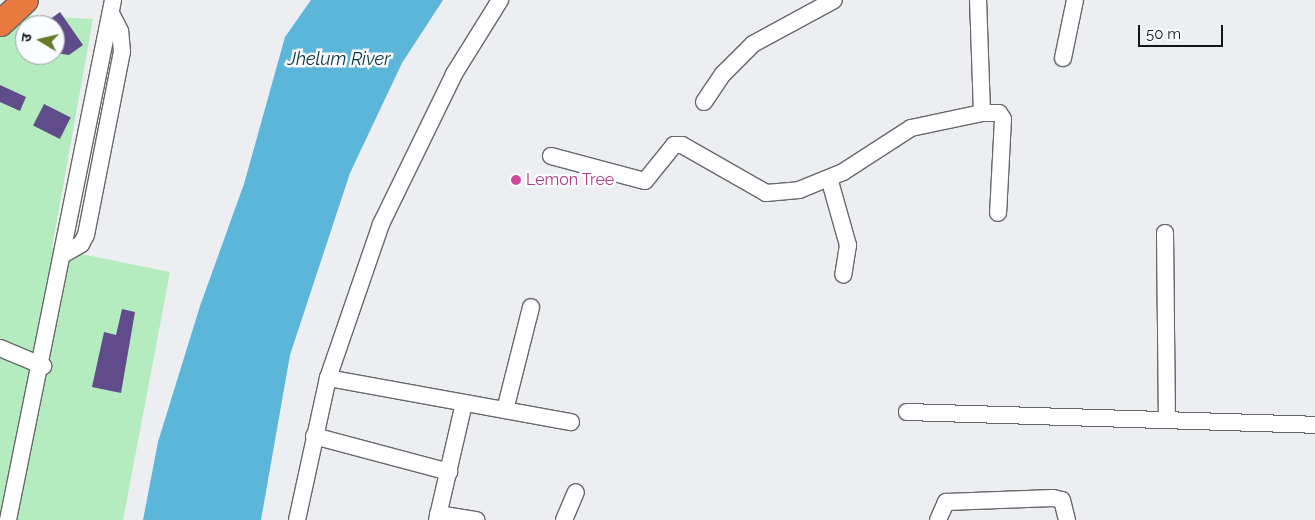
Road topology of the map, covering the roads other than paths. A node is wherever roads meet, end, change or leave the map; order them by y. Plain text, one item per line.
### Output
1 (5, 0) edge
2 (25, 0) edge
3 (500, 0) edge
4 (834, 0) edge
5 (978, 0) edge
6 (1075, 0) edge
7 (0, 4) edge
8 (112, 6) edge
9 (0, 23) edge
10 (1063, 58) dead end
11 (704, 102) dead end
12 (982, 113) junction
13 (551, 156) dead end
14 (829, 178) junction
15 (998, 213) dead end
16 (1165, 233) dead end
17 (843, 275) dead end
18 (531, 307) dead end
19 (0, 348) edge
20 (42, 366) junction
21 (328, 378) junction
22 (464, 403) junction
23 (505, 410) junction
24 (907, 412) dead end
25 (1167, 417) junction
26 (571, 422) dead end
27 (1315, 425) edge
28 (314, 436) junction
29 (449, 472) junction
30 (576, 492) dead end
31 (438, 517) edge
32 (8, 520) edge
33 (297, 520) edge
34 (477, 520) edge
35 (564, 520) edge
36 (938, 520) edge
37 (1067, 520) edge

1 - 7 highway
2 - 9 highway
3 - 21 street
4 - 11 street
5 - 12 street
6 - 10 street
8 - 20 street
12 - 14 street
12 - 15 street
13 - 14 street
14 - 17 street
16 - 25 street
18 - 23 street
19 - 20 street
20 - 32 street
21 - 22 street
21 - 28 street
22 - 23 street
22 - 29 street
23 - 26 street
24 - 25 street
25 - 27 street
28 - 29 street
28 - 33 street
29 - 31 street
30 - 35 street
31 - 34 street
36 - 37 street

